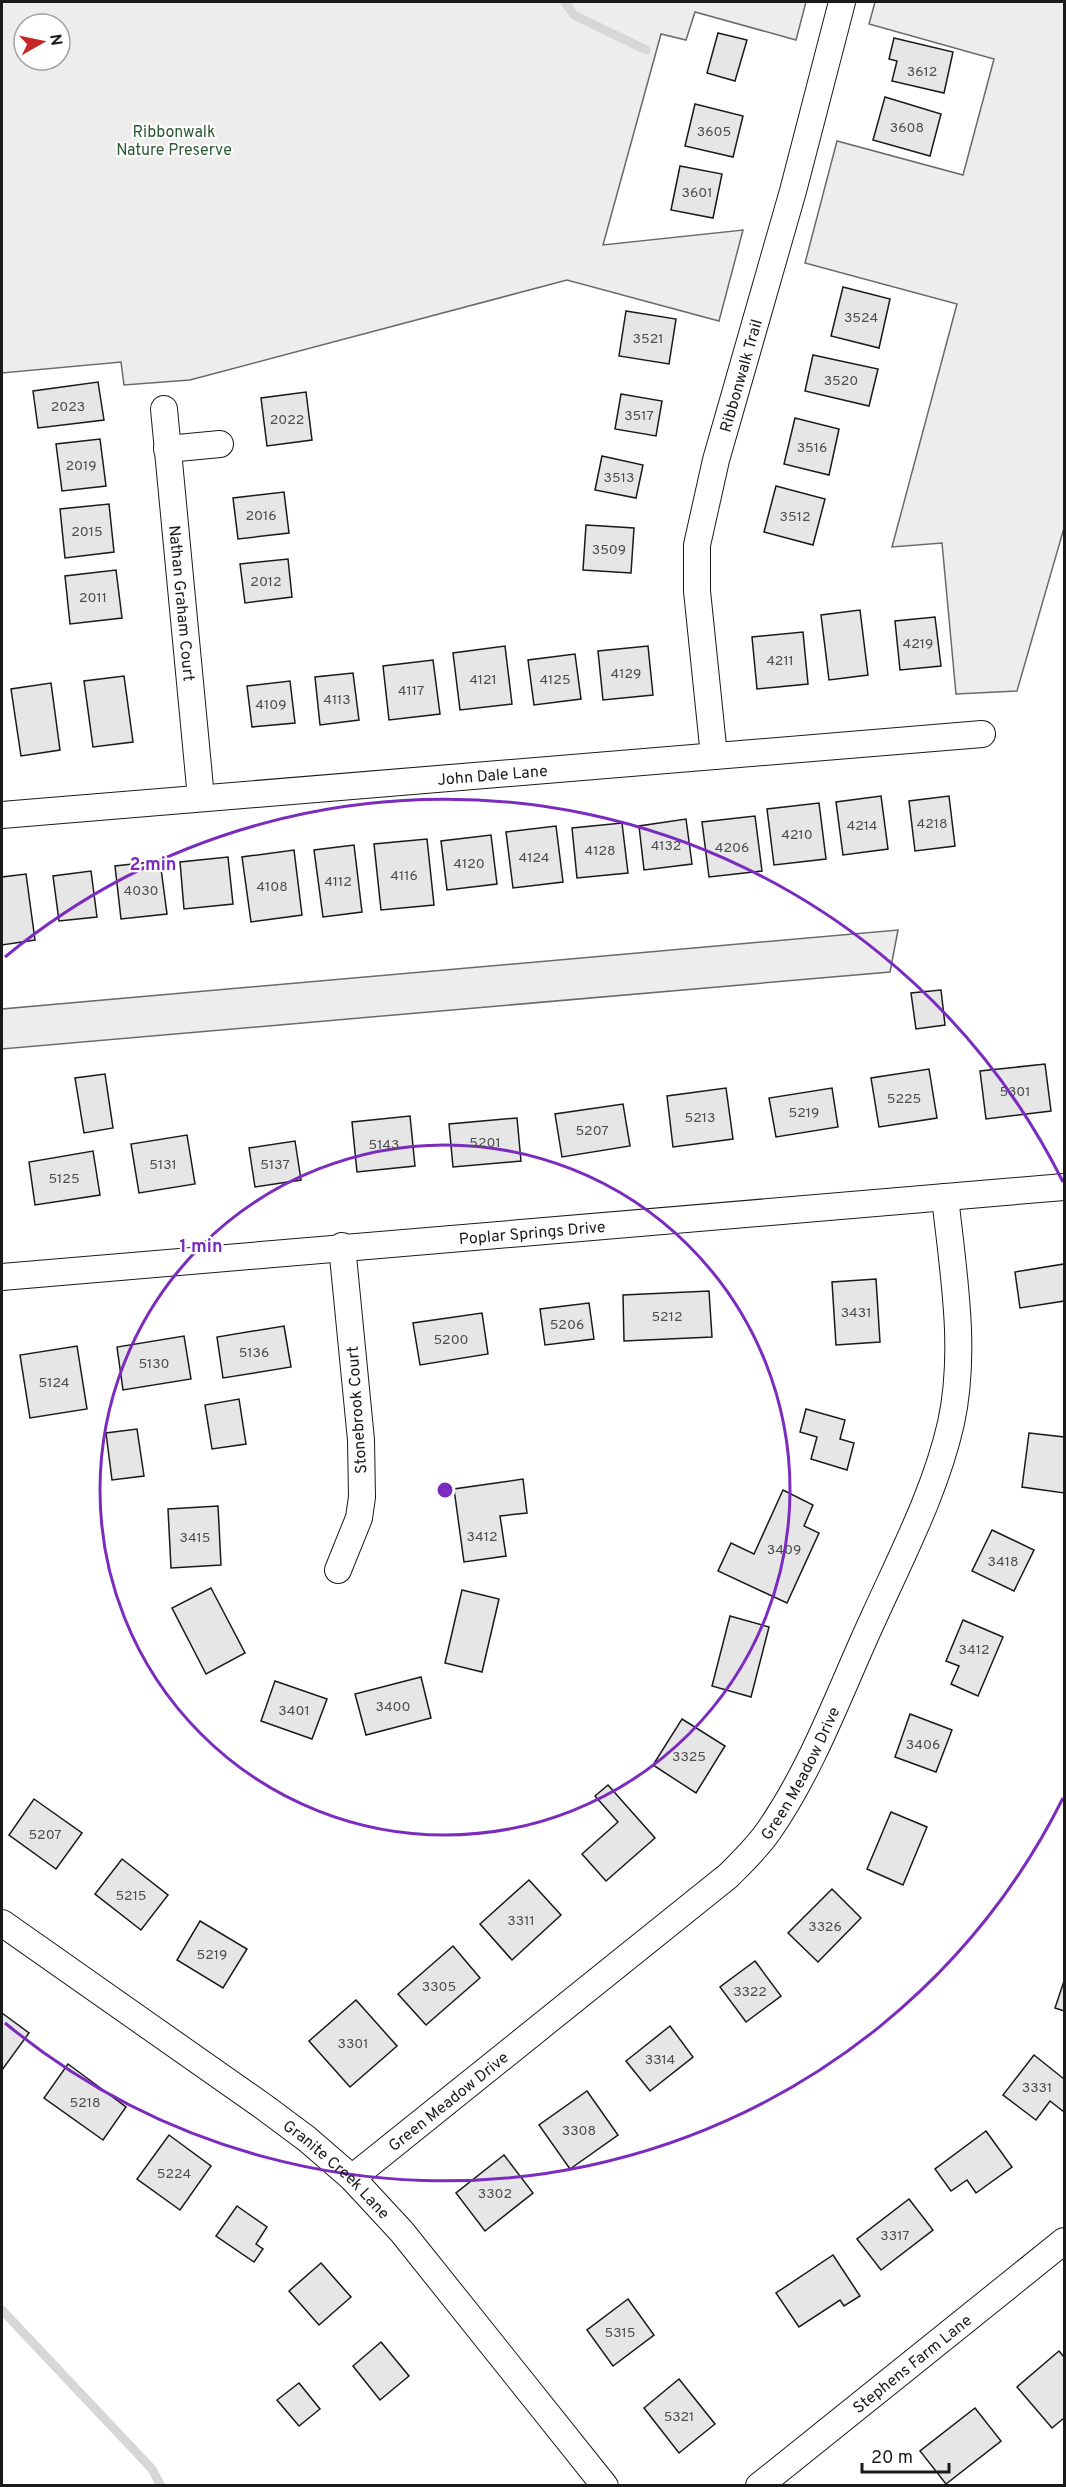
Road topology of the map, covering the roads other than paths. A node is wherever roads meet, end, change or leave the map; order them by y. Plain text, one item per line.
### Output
1 (842, 2) edge
2 (164, 409) dead end
3 (220, 444) dead end
4 (167, 449) junction
5 (982, 734) dead end
6 (714, 756) junction
7 (201, 798) junction
8 (2, 815) edge
9 (1065, 1187) edge
10 (945, 1197) junction
11 (342, 1246) junction
12 (2, 1277) edge
13 (338, 1570) dead end
14 (2, 1923) edge
15 (352, 2178) junction
16 (1065, 2241) edge
17 (606, 2486) edge
18 (759, 2486) edge

1 - 6 street, Ribbonwalk Trail
2 - 4 street, Nathan Graham Court
3 - 4 street
4 - 7 street, Nathan Graham Court
5 - 6 street, John Dale Lane
6 - 7 street, John Dale Lane
7 - 8 street, John Dale Lane
9 - 10 street, Poplar Springs Drive
10 - 11 street, Poplar Springs Drive
10 - 15 street, Green Meadow Drive
11 - 12 street, Poplar Springs Drive
11 - 13 street, Stonebrook Court
14 - 15 street, Granite Creek Lane
15 - 17 street, Granite Creek Lane
16 - 18 street, Stephens Farm Lane

